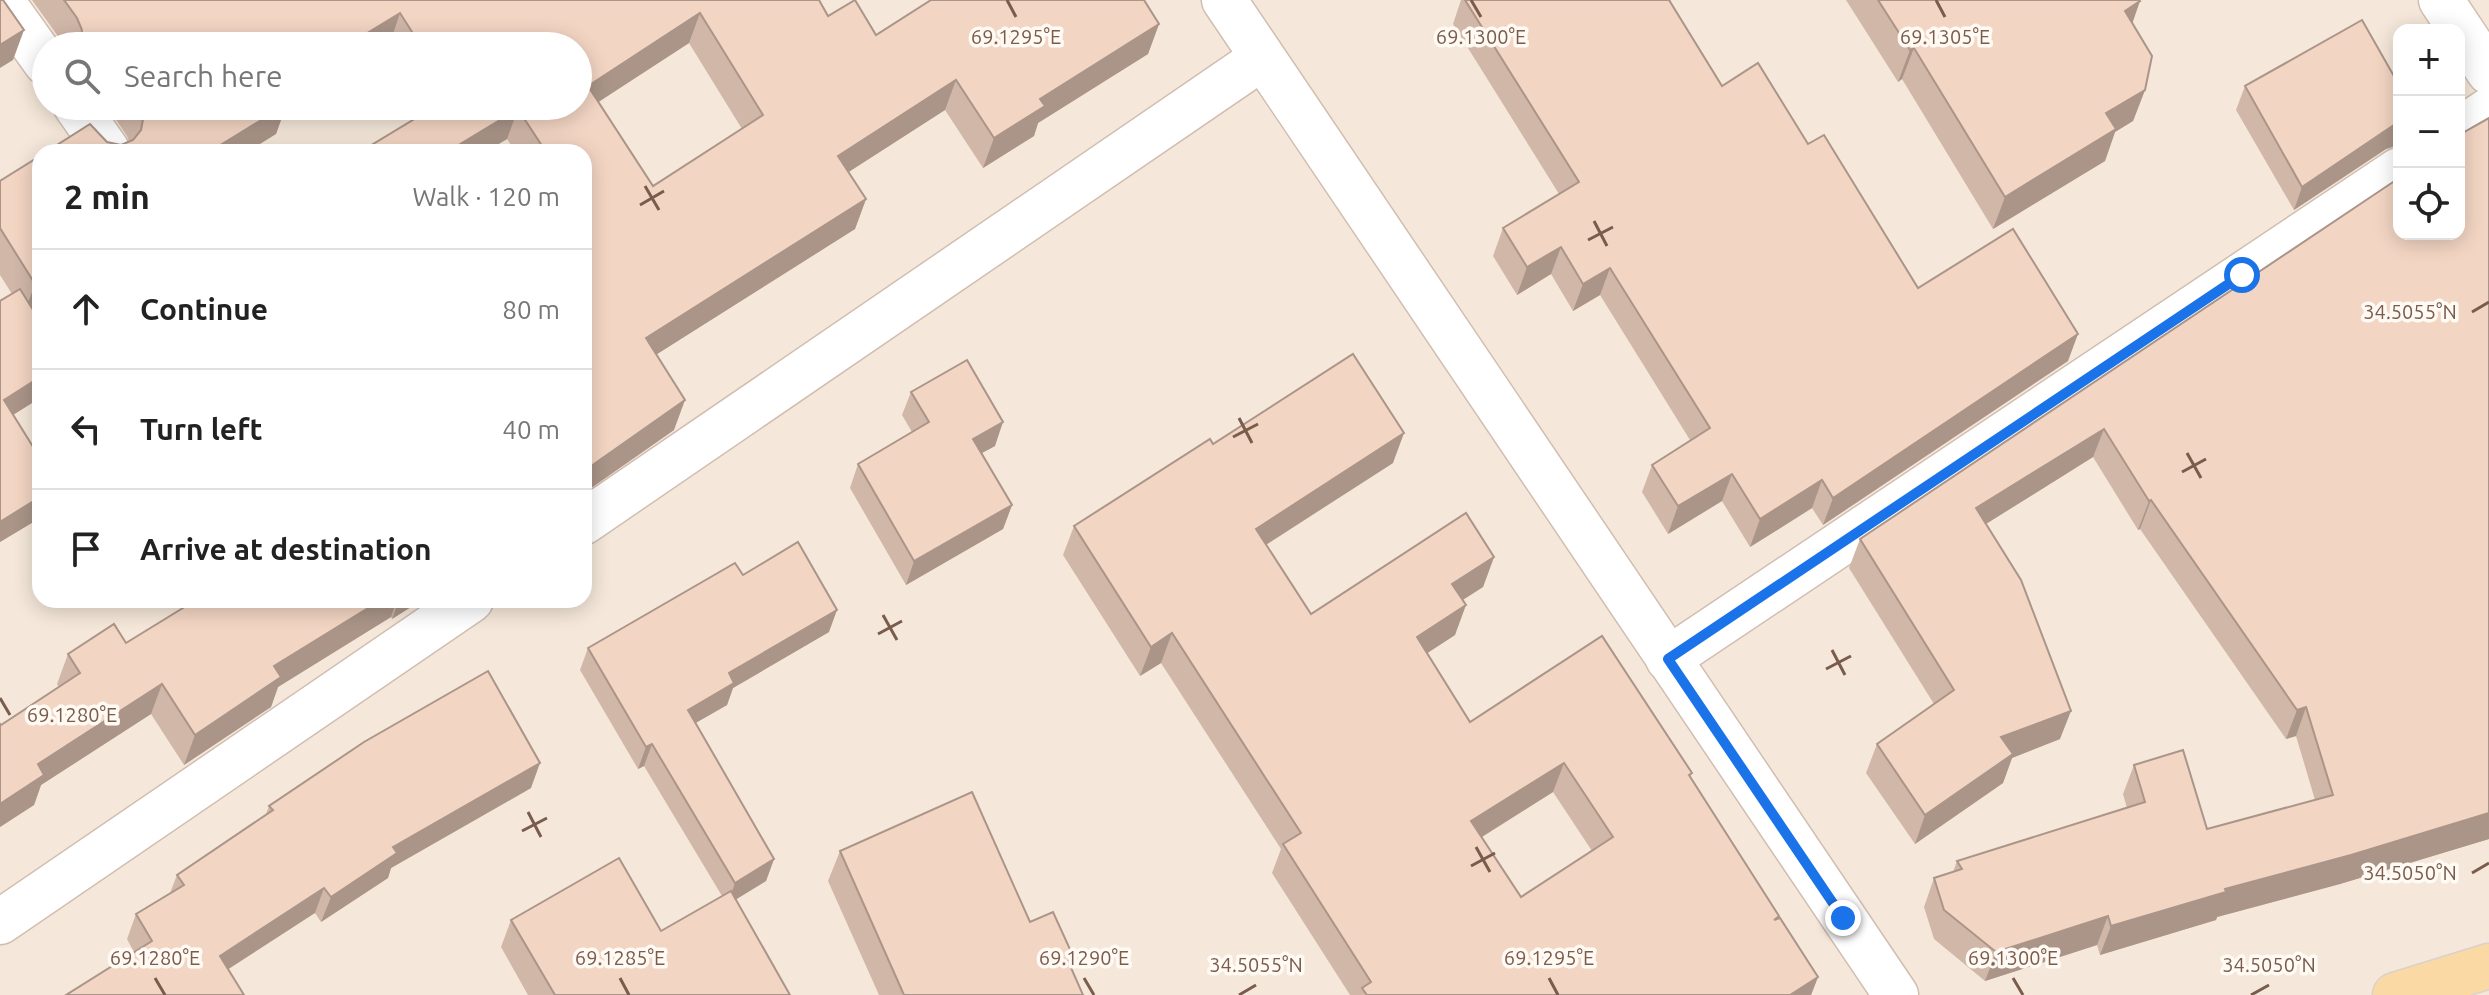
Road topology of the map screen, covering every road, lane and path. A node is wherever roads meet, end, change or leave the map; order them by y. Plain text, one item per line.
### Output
1 (1, 0) edge
2 (1224, 0) edge
3 (2441, 0) edge
4 (32, 43) edge
5 (1262, 58) junction
6 (2489, 72) edge
7 (2489, 110) edge
8 (86, 120) edge
9 (2465, 126) edge
10 (103, 144) edge
11 (2393, 174) edge
12 (592, 517) edge
13 (459, 608) edge
14 (1668, 659) junction
15 (0, 922) edge
16 (2489, 966) edge
17 (1896, 995) edge
18 (2395, 995) edge

1 - 4 street
2 - 5 street
3 - 6 street
5 - 12 street
5 - 14 street
7 - 9 street
8 - 10 street
11 - 14 street
13 - 15 street
14 - 17 street
16 - 18 main road

